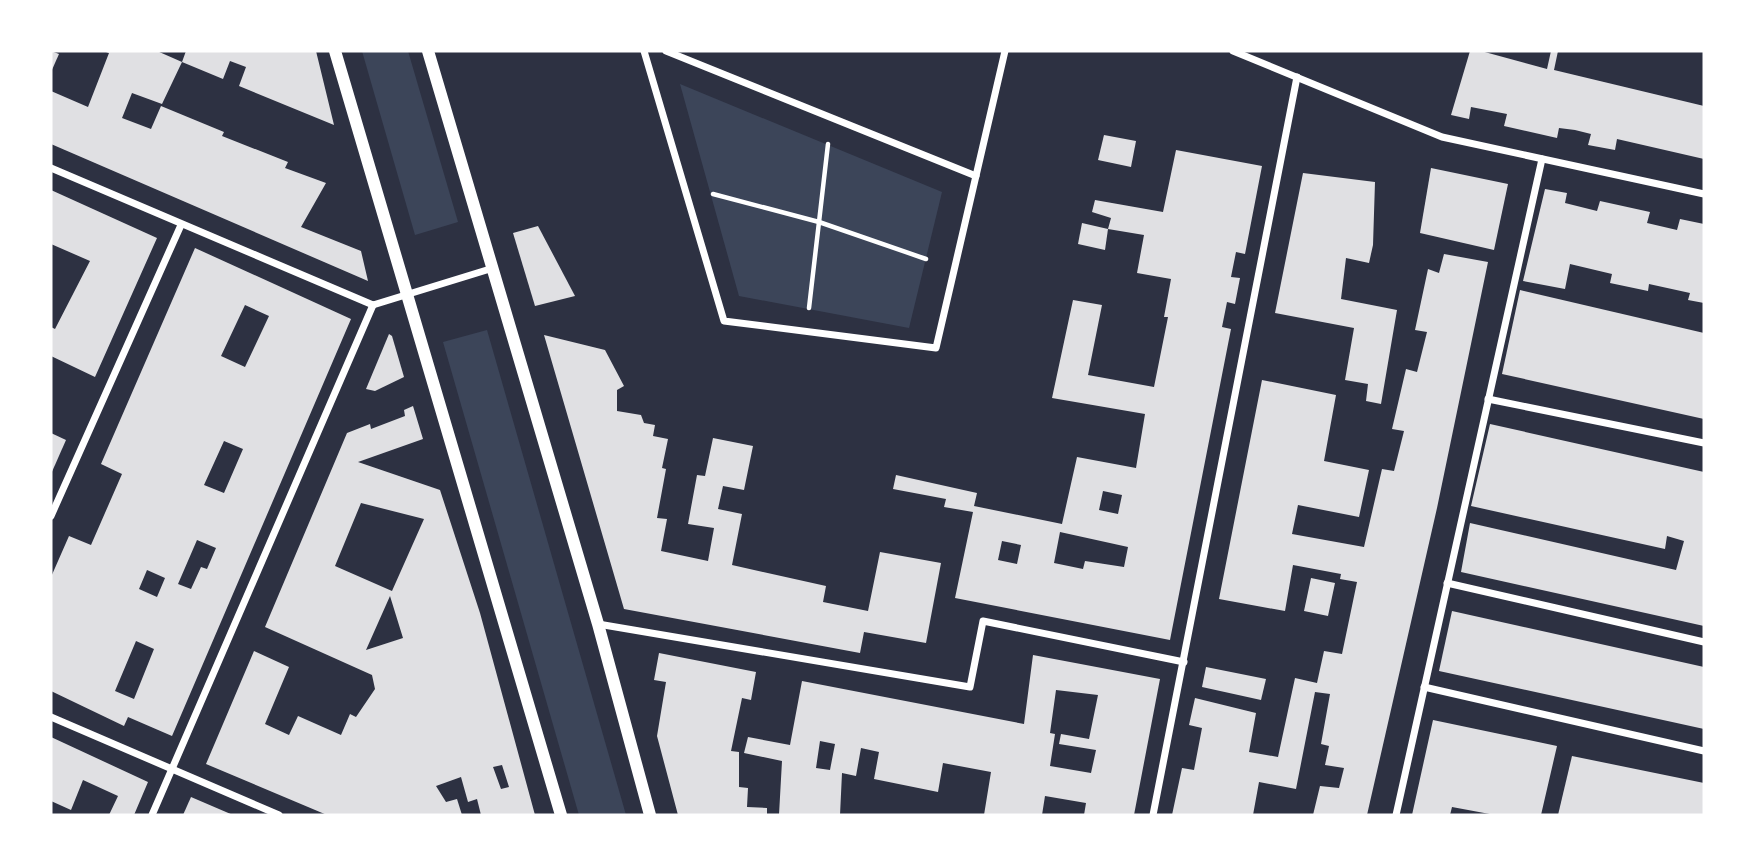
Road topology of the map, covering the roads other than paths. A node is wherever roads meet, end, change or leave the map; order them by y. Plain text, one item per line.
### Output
1 (335, 51) edge
2 (428, 51) edge
3 (644, 51) edge
4 (666, 51) edge
5 (1005, 51) edge
6 (1233, 51) edge
7 (1297, 77) junction
8 (1542, 159) junction
9 (51, 168) edge
10 (976, 176) junction
11 (1704, 194) edge
12 (181, 225) junction
13 (490, 269) junction
14 (408, 292) junction
15 (373, 305) junction
16 (1488, 399) junction
17 (1704, 443) edge
18 (51, 516) edge
19 (1447, 583) junction
20 (598, 624) junction
21 (1704, 642) edge
22 (1184, 662) junction
23 (1424, 687) junction
24 (51, 717) edge
25 (1704, 751) edge
26 (170, 768) junction
27 (152, 815) edge
28 (279, 815) edge
29 (561, 815) edge
30 (650, 815) edge
31 (1153, 815) edge
32 (1396, 815) edge

1 - 14 street
2 - 13 street
3 - 10 street
4 - 10 street
5 - 10 street
6 - 7 street
7 - 8 street
7 - 22 street
8 - 11 street
8 - 16 street
9 - 12 street
12 - 15 street
12 - 18 street
13 - 14 street
13 - 20 street
14 - 15 street
14 - 29 street
15 - 26 street
16 - 17 street
16 - 19 street
19 - 21 street
19 - 23 street
20 - 22 street
20 - 30 street
22 - 31 street
23 - 25 street
23 - 32 street
24 - 26 street
26 - 27 street
26 - 28 street

